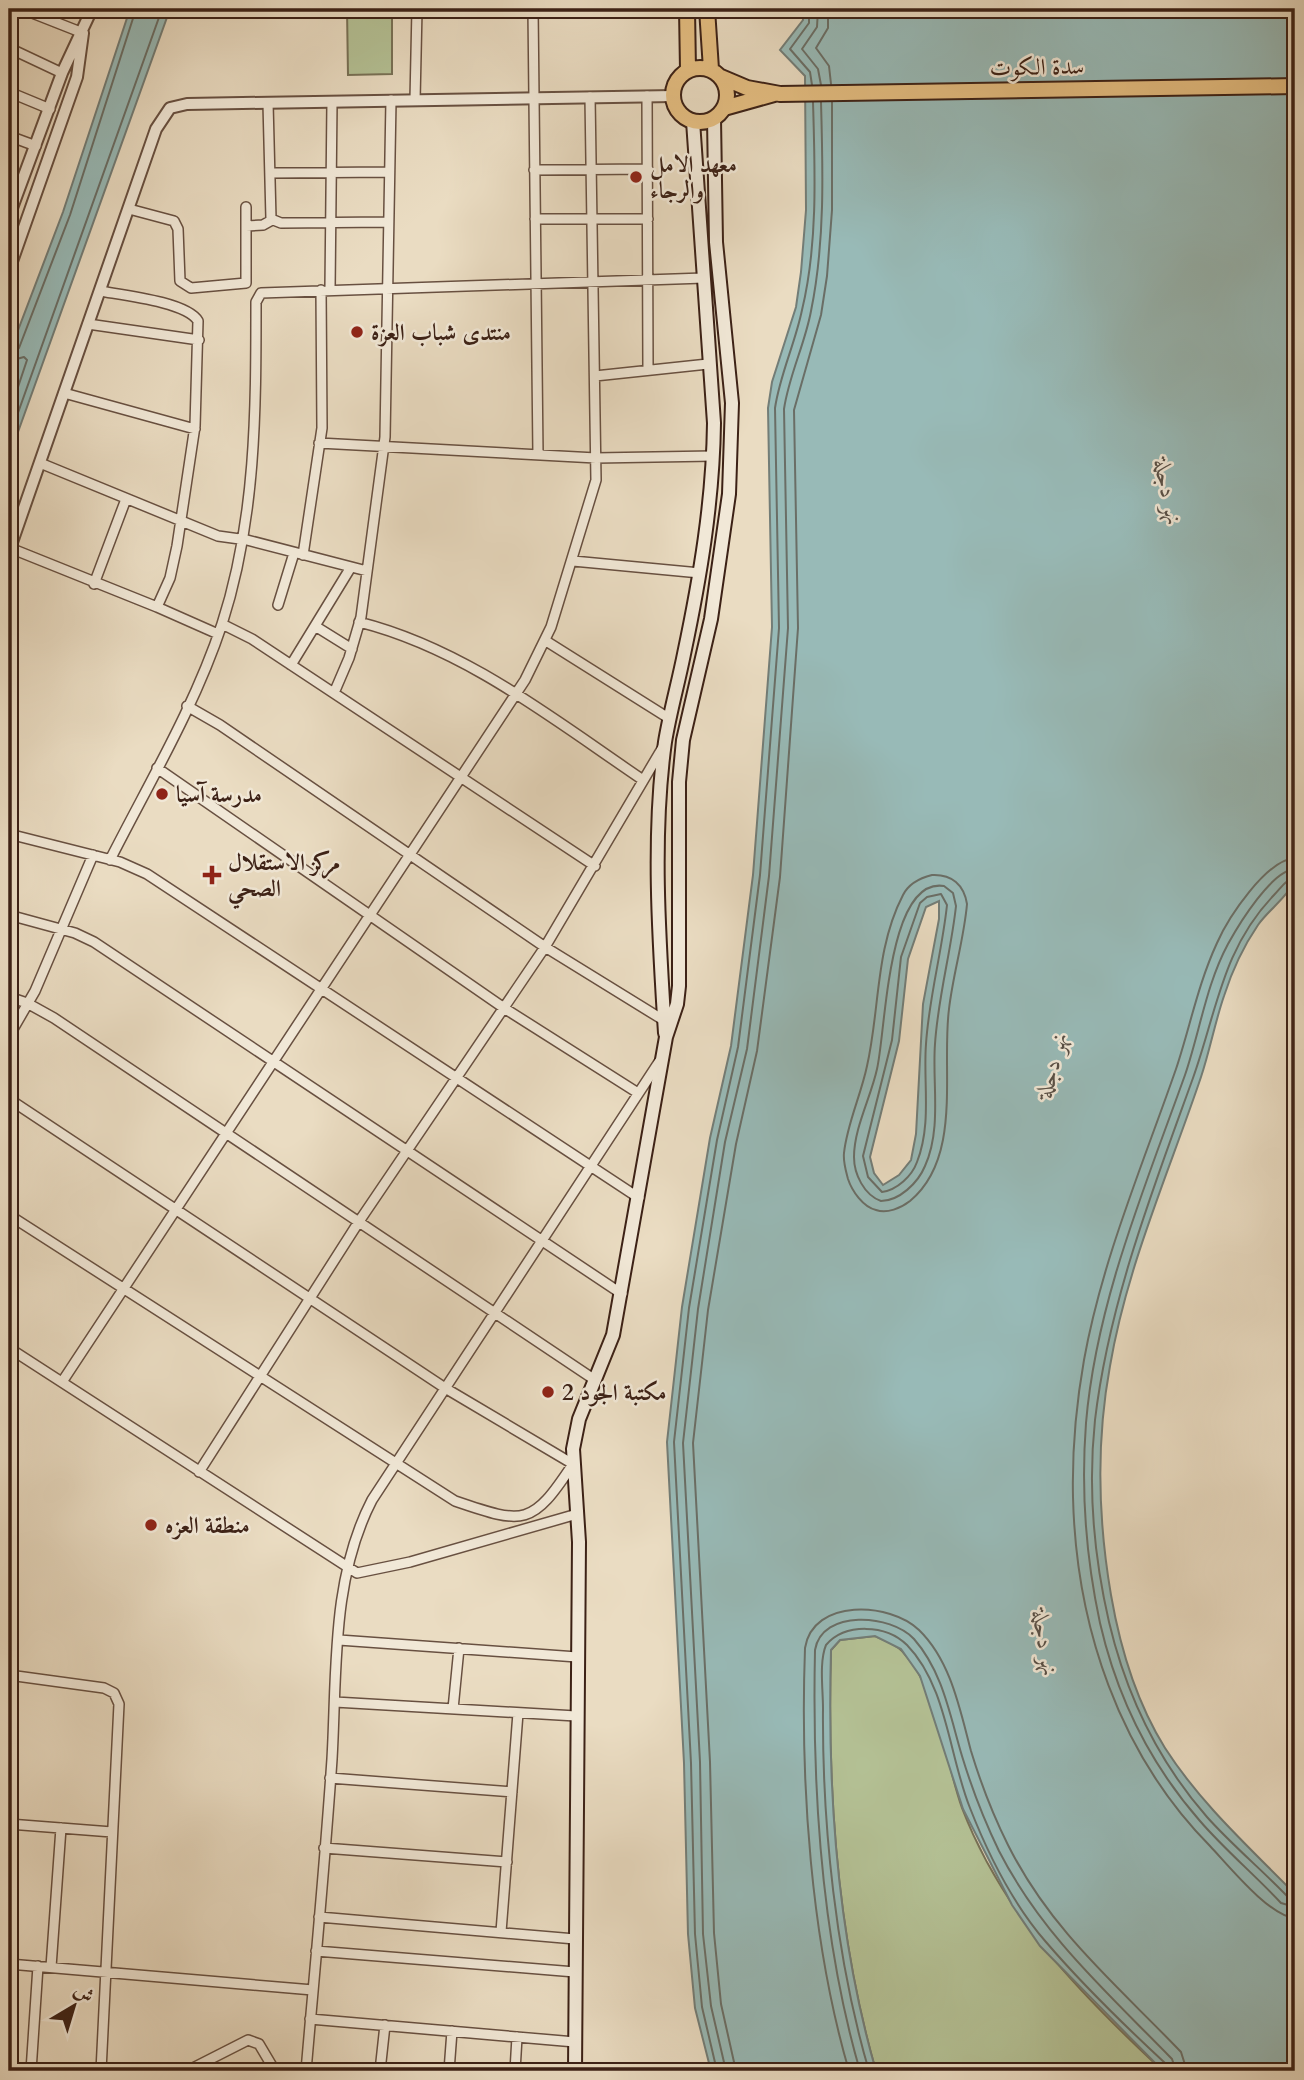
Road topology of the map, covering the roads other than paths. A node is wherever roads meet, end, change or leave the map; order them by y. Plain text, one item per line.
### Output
1 (22, 9) edge
2 (92, 9) edge
3 (417, 9) edge
4 (533, 9) edge
5 (687, 9) edge
6 (706, 9) edge
7 (83, 33) junction
8 (9, 48) edge
9 (688, 70) junction
10 (62, 73) junction
11 (716, 73) junction
12 (1295, 86) edge
13 (9, 92) edge
14 (778, 94) junction
15 (647, 96) junction
16 (673, 96) junction
17 (590, 97) junction
18 (533, 98) junction
19 (391, 100) junction
20 (415, 100) junction
21 (332, 102) junction
22 (268, 103) junction
23 (50, 109) junction
24 (719, 113) junction
25 (693, 121) junction
26 (9, 136) edge
27 (36, 146) junction
28 (592, 169) junction
29 (648, 169) junction
30 (534, 170) junction
31 (389, 172) junction
32 (270, 173) junction
33 (331, 173) junction
34 (246, 207) dead end
35 (129, 209) junction
36 (9, 216) edge
37 (593, 218) junction
38 (535, 219) junction
39 (648, 219) junction
40 (272, 220) junction
41 (388, 222) junction
42 (331, 223) junction
43 (246, 226) junction
44 (9, 270) edge
45 (704, 278) junction
46 (649, 279) junction
47 (594, 281) junction
48 (536, 283) junction
49 (245, 284) junction
50 (387, 288) junction
51 (325, 290) junction
52 (100, 291) junction
53 (260, 295) junction
54 (88, 324) junction
55 (723, 328) junction
56 (707, 330) junction
57 (199, 340) junction
58 (708, 364) junction
59 (648, 370) junction
60 (595, 376) junction
61 (64, 393) junction
62 (195, 429) junction
63 (319, 443) junction
64 (383, 446) junction
65 (538, 455) junction
66 (713, 456) junction
67 (596, 458) junction
68 (40, 463) junction
69 (126, 499) junction
70 (181, 521) junction
71 (242, 540) junction
72 (9, 549) edge
73 (298, 554) junction
74 (573, 561) junction
75 (351, 567) junction
76 (367, 572) junction
77 (700, 573) junction
78 (94, 584) junction
79 (278, 605) dead end
80 (157, 607) junction
81 (359, 622) junction
82 (315, 626) junction
83 (220, 629) junction
84 (546, 641) junction
85 (352, 649) junction
86 (291, 665) junction
87 (334, 693) junction
88 (516, 694) junction
89 (187, 706) junction
90 (670, 719) junction
91 (666, 742) junction
92 (157, 768) junction
93 (461, 777) junction
94 (643, 780) junction
95 (9, 834) edge
96 (93, 855) junction
97 (410, 855) junction
98 (110, 860) junction
99 (595, 866) junction
100 (9, 915) edge
101 (369, 917) junction
102 (61, 930) junction
103 (545, 947) junction
104 (321, 989) junction
105 (9, 997) edge
106 (27, 1003) junction
107 (504, 1008) junction
108 (664, 1021) junction
109 (9, 1036) edge
110 (666, 1037) junction
111 (662, 1057) junction
112 (274, 1064) junction
113 (456, 1079) junction
114 (638, 1094) junction
115 (9, 1099) edge
116 (227, 1135) junction
117 (406, 1151) junction
118 (589, 1167) junction
119 (639, 1198) junction
120 (177, 1210) junction
121 (9, 1215) edge
122 (358, 1223) junction
123 (541, 1241) junction
124 (124, 1289) junction
125 (622, 1294) junction
126 (310, 1298) junction
127 (493, 1314) junction
128 (9, 1348) edge
129 (260, 1375) junction
130 (595, 1380) junction
131 (62, 1382) junction
132 (445, 1388) junction
133 (396, 1463) junction
134 (573, 1464) junction
135 (199, 1472) junction
136 (577, 1514) junction
137 (347, 1569) junction
138 (339, 1640) junction
139 (459, 1648) junction
140 (577, 1657) junction
141 (9, 1675) edge
142 (335, 1702) junction
143 (453, 1709) junction
144 (518, 1713) junction
145 (576, 1716) junction
146 (330, 1778) junction
147 (512, 1792) junction
148 (9, 1824) edge
149 (61, 1828) junction
150 (112, 1832) junction
151 (324, 1848) junction
152 (507, 1862) junction
153 (319, 1917) junction
154 (501, 1933) junction
155 (575, 1939) junction
156 (316, 1951) junction
157 (9, 1964) edge
158 (38, 1966) junction
159 (51, 1967) junction
160 (107, 1972) junction
161 (575, 1972) junction
162 (313, 1990) junction
163 (310, 2019) junction
164 (384, 2025) junction
165 (452, 2031) junction
166 (517, 2037) junction
167 (575, 2042) junction
168 (31, 2071) edge
169 (101, 2071) edge
170 (187, 2071) edge
171 (275, 2071) edge
172 (306, 2071) edge
173 (380, 2071) edge
174 (449, 2071) edge
175 (515, 2071) edge
176 (575, 2071) edge

1 - 7 street
2 - 7 street
3 - 20 street
4 - 18 street
5 - 9 main road
6 - 11 main road
7 - 10 street
7 - 44 street
8 - 10 street
9 - 11 main road
9 - 16 main road
10 - 23 street
11 - 14 main road
11 - 24 main road
12 - 14 main road, سدة الكوت
13 - 23 street
14 - 24 main road
15 - 16 street
15 - 17 street
15 - 29 street
16 - 25 main road
17 - 18 street
17 - 28 street
18 - 20 street
18 - 30 street
19 - 20 street
19 - 21 street
19 - 31 street
21 - 22 street
21 - 33 street
22 - 32 street
22 - 35 street
23 - 27 street
24 - 25 main road
24 - 55 main road
25 - 45 main road
26 - 27 street
27 - 36 street
28 - 29 street
28 - 30 street
28 - 37 street
29 - 39 street
30 - 38 street
31 - 33 street
31 - 41 street
32 - 33 street
32 - 40 street
33 - 42 street
34 - 43 street
35 - 49 street
35 - 52 street
37 - 38 street
37 - 39 street
37 - 47 street
38 - 48 street
39 - 46 street
40 - 42 street
40 - 43 street
41 - 42 street
41 - 50 street
42 - 51 street
43 - 49 street
45 - 46 street
45 - 56 main road
46 - 47 street
46 - 59 street
47 - 48 street
47 - 60 street
48 - 50 street
48 - 65 street
49 - 53 street
50 - 51 street
50 - 64 street
51 - 53 street
51 - 63 street
52 - 54 street
52 - 57 street
53 - 71 street
54 - 57 street
54 - 61 street
55 - 56 main road
55 - 110 main road
56 - 58 main road
57 - 62 street
58 - 59 street
58 - 66 main road
59 - 60 street
60 - 67 street
61 - 62 street
61 - 68 street
62 - 70 street
63 - 64 street
63 - 73 street
64 - 65 street
64 - 76 street
65 - 67 street
66 - 67 street
66 - 77 main road
67 - 74 street
68 - 69 street
68 - 72 street
69 - 70 street
69 - 78 street
70 - 71 street
70 - 80 street
71 - 73 street
71 - 83 street
72 - 78 street
73 - 75 street
73 - 79 street
74 - 77 street
74 - 84 street
75 - 76 street
75 - 82 street
76 - 81 street
77 - 90 main road
78 - 80 street
80 - 83 street
81 - 85 street
81 - 88 street
82 - 85 street
82 - 86 street
83 - 86 street
83 - 89 street
84 - 88 street
84 - 90 street
85 - 87 street
86 - 87 street
87 - 93 street
88 - 93 street
88 - 94 street
89 - 92 street
89 - 97 street
90 - 91 main road
91 - 94 street
91 - 108 main road
92 - 98 street
92 - 101 street
93 - 97 street
93 - 99 street
94 - 99 street
95 - 96 street
96 - 98 street
96 - 102 street
97 - 101 street
97 - 103 street
98 - 104 street
99 - 103 street
100 - 102 street
101 - 104 street
101 - 107 street
102 - 106 street
102 - 112 street
103 - 107 street
103 - 108 street
104 - 112 street
104 - 113 street
105 - 106 street
106 - 109 street
106 - 116 street
107 - 113 street
107 - 114 street
108 - 110 main road
110 - 111 main road
111 - 114 street
111 - 119 main road
112 - 116 street
112 - 117 street
113 - 117 street
113 - 118 street
114 - 118 street
115 - 120 street
116 - 120 street
116 - 122 street
117 - 122 street
117 - 123 street
118 - 119 street
118 - 123 street
119 - 125 main road
120 - 124 street
120 - 126 street
121 - 124 street
122 - 126 street
122 - 127 street
123 - 125 street
123 - 127 street
124 - 129 street
124 - 131 street
125 - 130 main road
126 - 129 street
126 - 132 street
127 - 130 street
127 - 132 street
128 - 131 street
129 - 133 street
129 - 135 street
130 - 134 main road
131 - 135 street
132 - 133 street
132 - 134 street
133 - 134 street
133 - 137 street
134 - 136 main road
135 - 137 street
136 - 137 street
136 - 140 main road
137 - 138 street
138 - 139 street
138 - 142 street
139 - 140 street
139 - 143 street
140 - 145 main road
141 - 150 street
142 - 143 street
142 - 146 street
143 - 144 street
144 - 145 street
144 - 147 street
145 - 155 main road
146 - 147 street
146 - 151 street
147 - 152 street
148 - 149 street
149 - 150 street
149 - 159 street
150 - 160 street
151 - 152 street
151 - 153 street
152 - 154 street
153 - 154 street
153 - 156 street
154 - 155 street
155 - 161 main road
156 - 161 street
156 - 162 street
157 - 158 street
158 - 159 street
158 - 168 street
159 - 160 street
160 - 162 street
160 - 169 street
161 - 167 main road
162 - 163 street
163 - 164 street
163 - 172 street
164 - 165 street
164 - 173 street
165 - 166 street
165 - 174 street
166 - 167 street
166 - 175 street
167 - 176 main road
170 - 171 street

